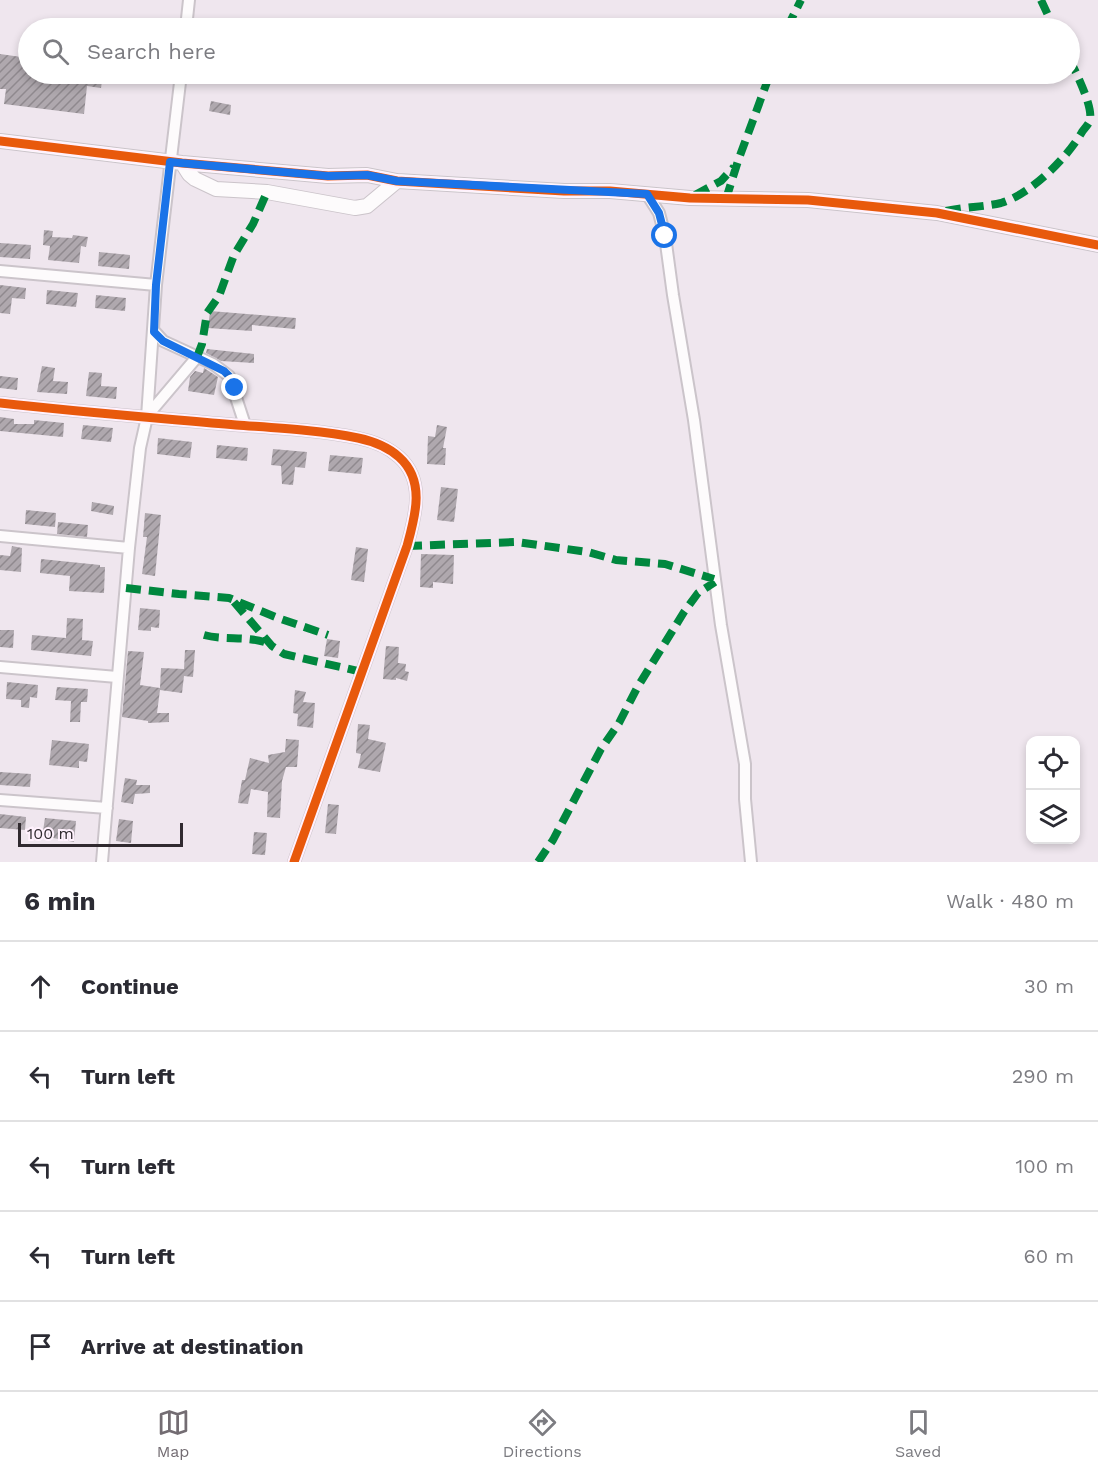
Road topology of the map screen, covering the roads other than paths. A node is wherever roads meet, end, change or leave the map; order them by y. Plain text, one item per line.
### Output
1 (189, 0) edge
2 (187, 18) edge
3 (180, 84) edge
4 (0, 141) edge
5 (176, 163) junction
6 (397, 181) junction
7 (647, 194) junction
8 (1098, 245) edge
9 (0, 271) edge
10 (156, 285) junction
11 (154, 332) junction
12 (197, 357) junction
13 (0, 403) edge
14 (147, 417) junction
15 (245, 425) junction
16 (0, 536) edge
17 (129, 548) junction
18 (0, 666) edge
19 (117, 677) junction
20 (0, 800) edge
21 (107, 808) junction
22 (102, 862) edge
23 (294, 862) edge
24 (751, 862) edge

1 - 2 street
3 - 5 street
4 - 5 street
5 - 6 street
5 - 6 street
5 - 10 street
6 - 7 street
7 - 8 street
7 - 24 street
9 - 10 street
10 - 11 street
11 - 12 street
11 - 14 street
12 - 14 street
12 - 15 street
13 - 14 street
14 - 15 street
14 - 17 street
15 - 23 street
16 - 17 street
17 - 19 street
18 - 19 street
19 - 21 street
20 - 21 street
21 - 22 street

